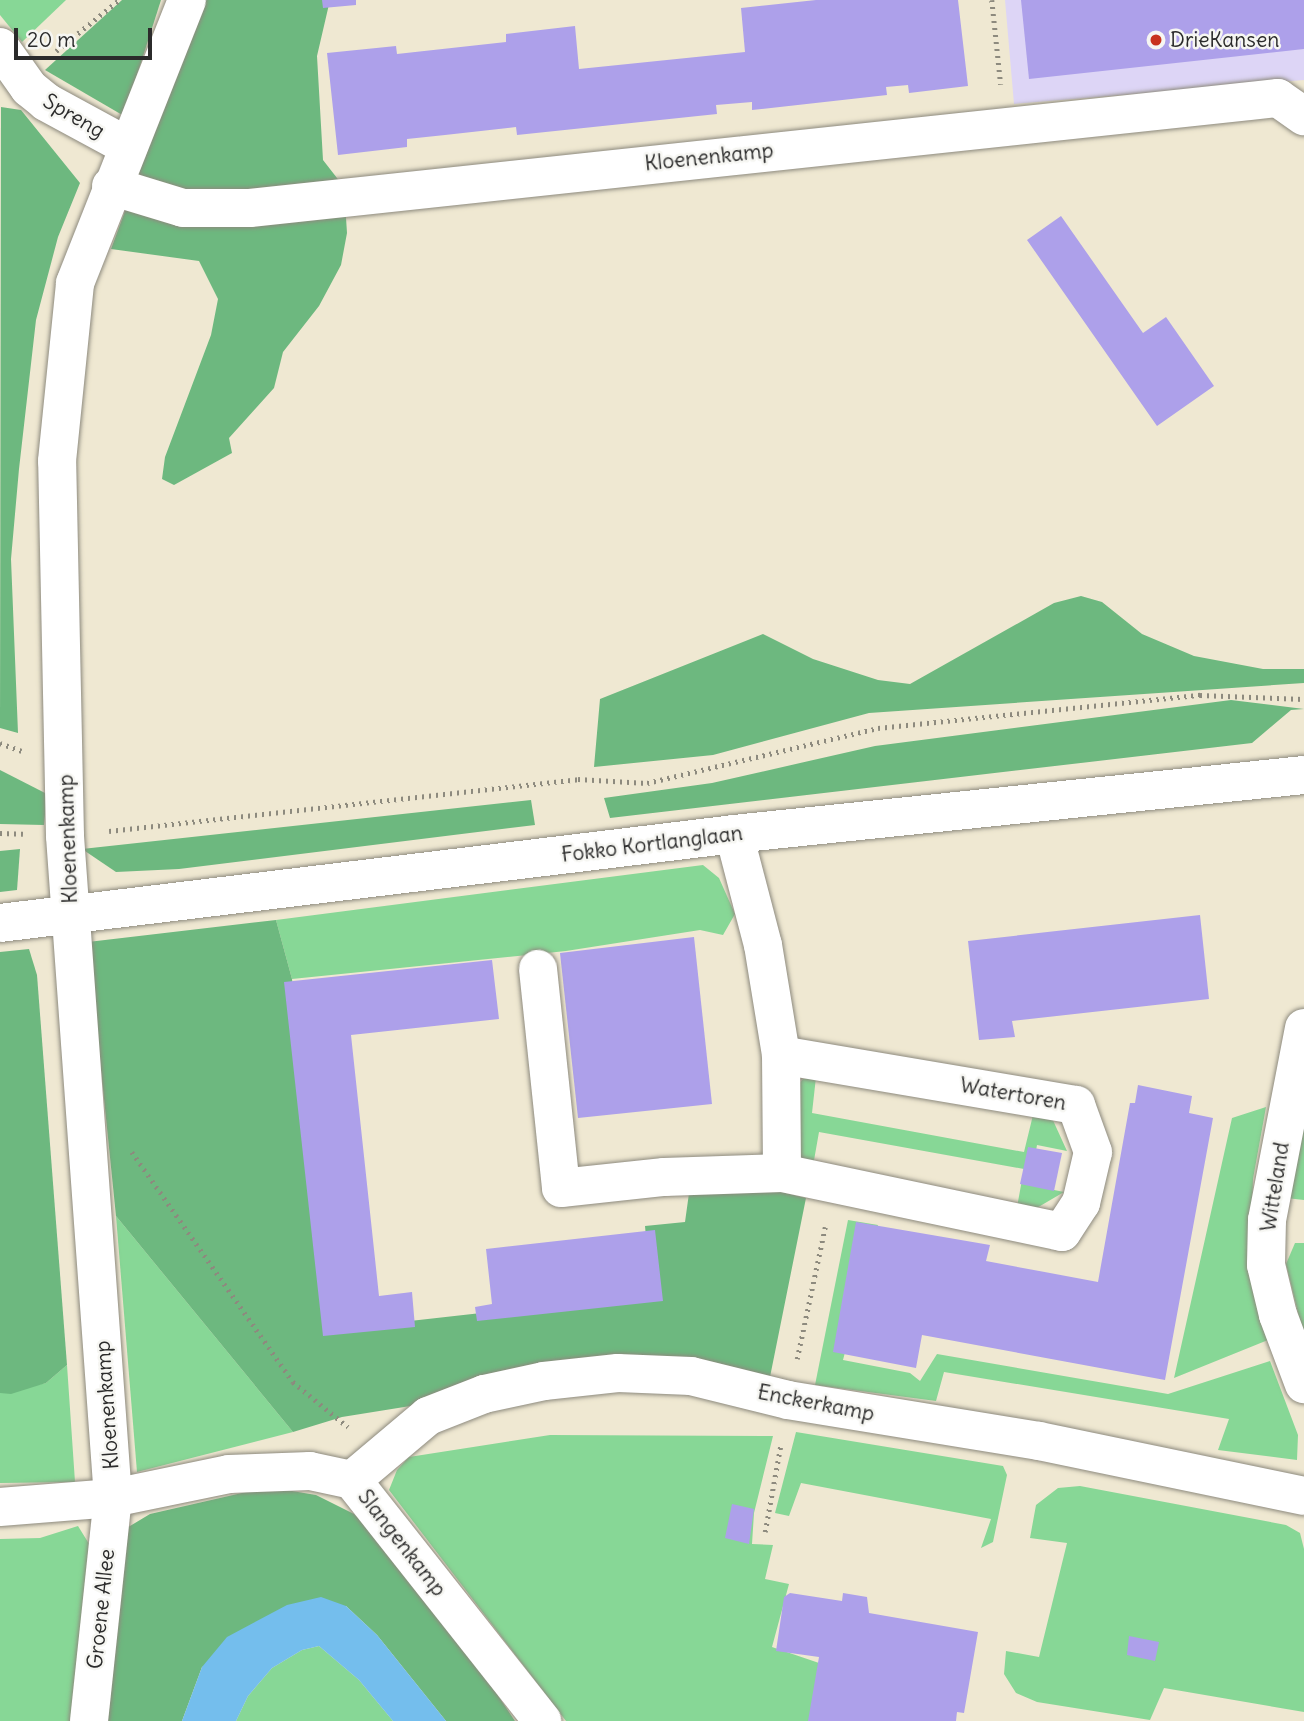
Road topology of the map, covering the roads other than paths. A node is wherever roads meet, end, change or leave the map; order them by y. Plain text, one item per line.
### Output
1 (187, 0) edge
2 (0, 47) edge
3 (1304, 116) edge
4 (127, 146) junction
5 (111, 186) junction
6 (1304, 775) edge
7 (734, 834) junction
8 (71, 915) junction
9 (0, 923) edge
10 (538, 969) dead end
11 (1304, 1028) edge
12 (781, 1055) junction
13 (782, 1173) junction
14 (1304, 1384) edge
15 (352, 1480) junction
16 (1304, 1496) edge
17 (113, 1498) junction
18 (0, 1507) edge
19 (89, 1721) edge
20 (542, 1721) edge

1 - 4 street, Kloenenkamp
2 - 4 street, Spreng
3 - 5 street, Kloenenkamp
4 - 5 street, Kloenenkamp
5 - 8 street, Kloenenkamp
6 - 7 street, Fokko Kortlanglaan
7 - 8 street, Fokko Kortlanglaan
7 - 12 street
8 - 9 street, Fokko Kortlanglaan
8 - 17 street, Kloenenkamp
10 - 13 street, Watertoren
11 - 14 street, Witteland
12 - 13 street
12 - 13 street, Watertoren
15 - 16 street, Enckerkamp
15 - 17 street, Slangenkamp
15 - 20 street, Slangenkamp
17 - 18 street, Slangenkamp
17 - 19 street, Groene Allee

